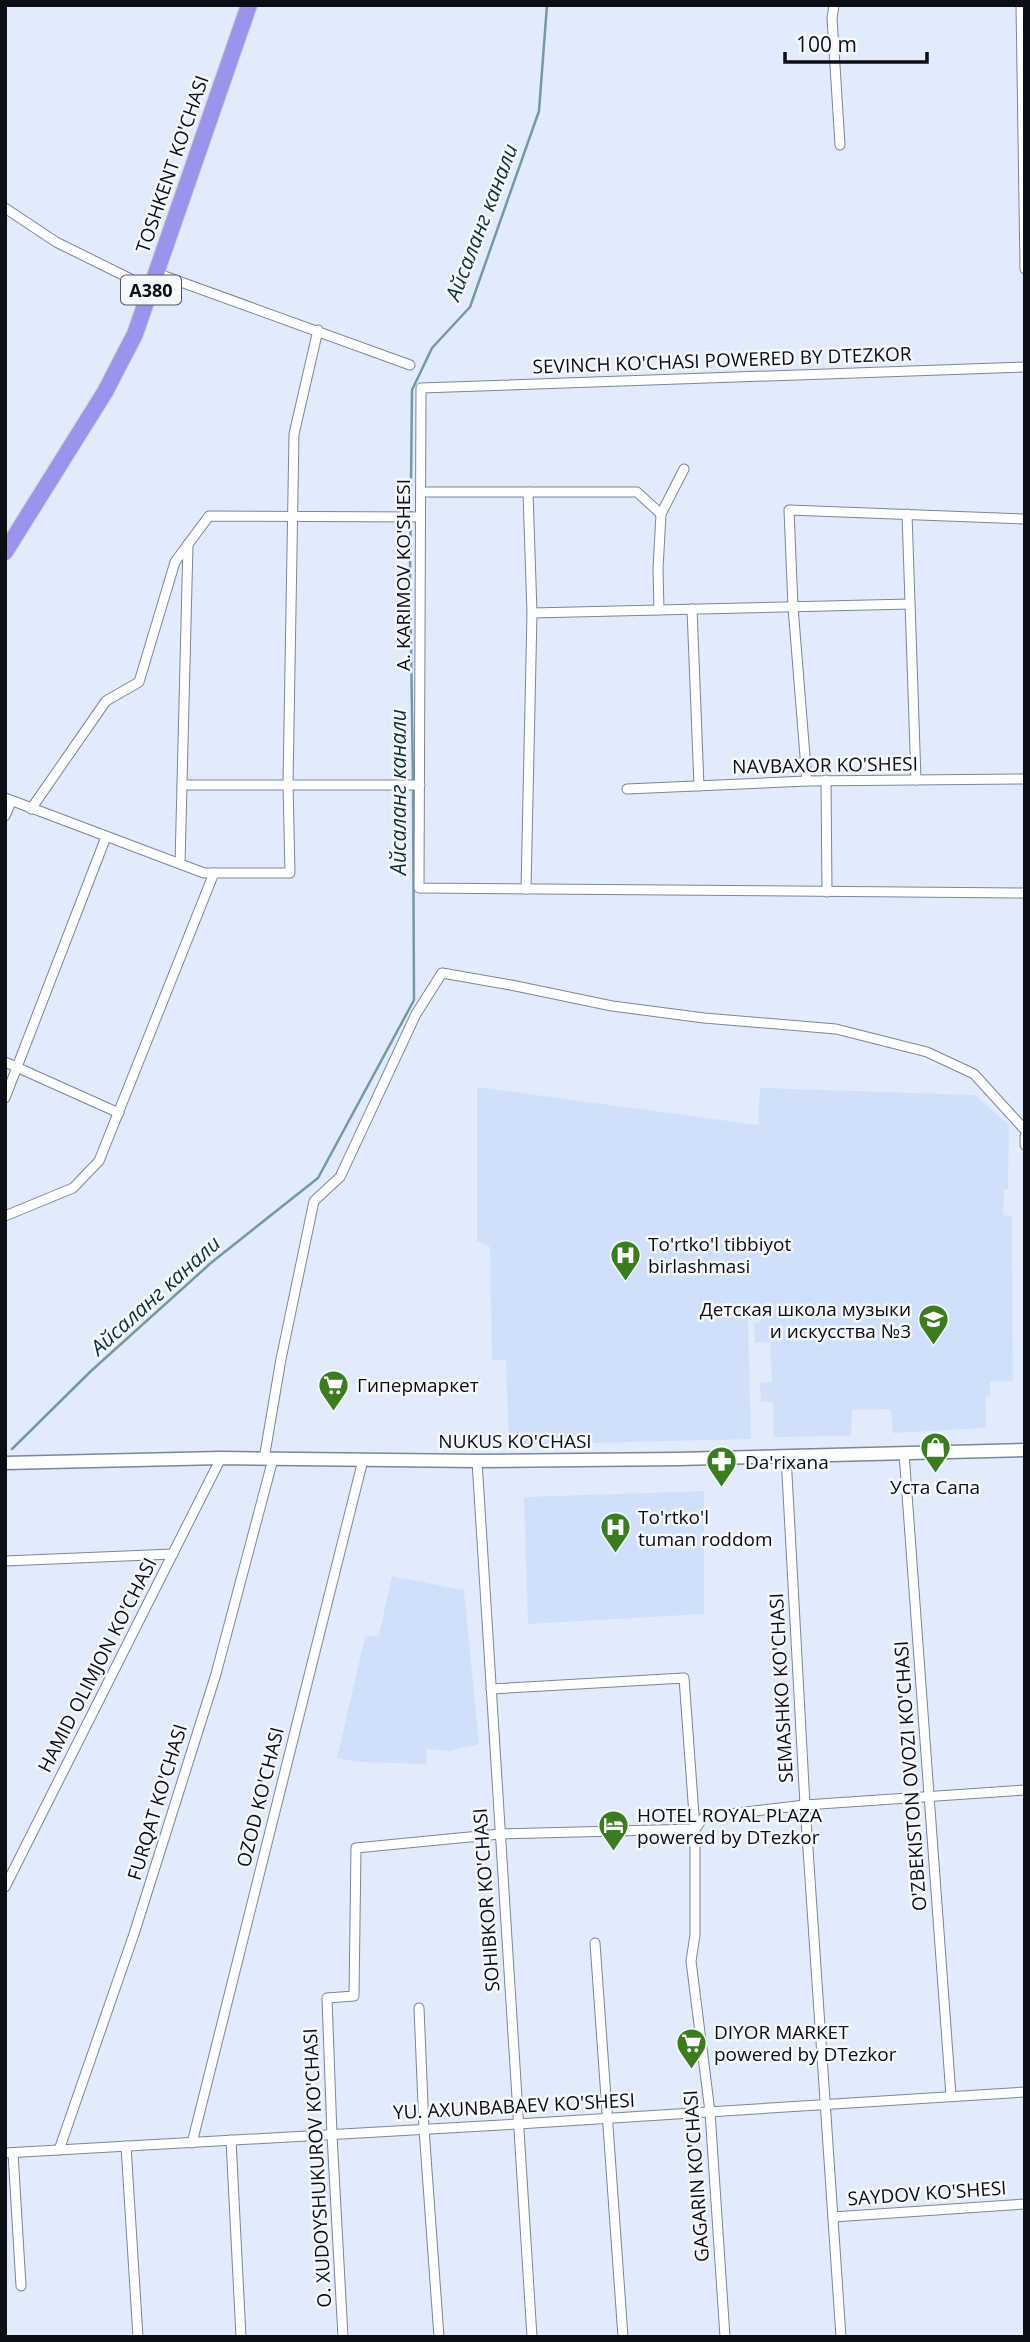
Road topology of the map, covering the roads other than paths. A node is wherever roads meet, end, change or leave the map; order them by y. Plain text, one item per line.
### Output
1 (249, 5) edge
2 (834, 5) edge
3 (1021, 5) edge
4 (840, 145) dead end
5 (5, 208) edge
6 (1025, 270) edge
7 (156, 273) junction
8 (151, 289) junction
9 (318, 330) junction
10 (410, 365) dead end
11 (1025, 367) edge
12 (421, 388) joint
13 (684, 469) dead end
14 (421, 492) junction
15 (528, 492) junction
16 (661, 514) junction
17 (907, 514) junction
18 (292, 517) junction
19 (420, 517) junction
20 (1025, 519) edge
21 (188, 544) junction
22 (5, 552) edge
23 (910, 604) junction
24 (793, 607) junction
25 (692, 609) junction
26 (659, 610) junction
27 (532, 613) junction
28 (1025, 779) edge
29 (826, 780) junction
30 (916, 780) junction
31 (807, 781) junction
32 (288, 784) junction
33 (182, 785) junction
34 (420, 785) junction
35 (699, 786) junction
36 (627, 789) dead end
37 (8, 800) edge
38 (31, 809) junction
39 (5, 816) edge
40 (106, 837) junction
41 (180, 864) junction
42 (214, 873) junction
43 (526, 889) junction
44 (827, 892) junction
45 (1025, 893) edge
46 (5, 1062) edge
47 (19, 1068) junction
48 (5, 1098) edge
49 (118, 1113) junction
50 (1025, 1130) edge
51 (1025, 1136) edge
52 (1025, 1145) edge
53 (5, 1216) edge
54 (1025, 1450) edge
55 (904, 1453) junction
56 (786, 1456) junction
57 (221, 1458) junction
58 (269, 1459) junction
59 (363, 1460) junction
60 (477, 1461) junction
61 (5, 1463) edge
62 (173, 1554) junction
63 (5, 1561) edge
64 (491, 1689) junction
65 (1025, 1790) edge
66 (929, 1797) junction
67 (806, 1805) junction
68 (695, 1829) junction
69 (500, 1835) junction
70 (5, 1887) edge
71 (595, 1942) dead end
72 (419, 2008) dead end
73 (1025, 2092) edge
74 (951, 2096) junction
75 (825, 2104) junction
76 (710, 2112) junction
77 (609, 2118) junction
78 (517, 2124) junction
79 (424, 2129) junction
80 (332, 2135) junction
81 (231, 2140) junction
82 (192, 2143) junction
83 (126, 2146) junction
84 (59, 2150) junction
85 (9, 2153) edge
86 (1025, 2203) edge
87 (833, 2217) junction
88 (21, 2286) dead end
89 (138, 2337) edge
90 (241, 2337) edge
91 (343, 2337) edge
92 (439, 2337) edge
93 (532, 2337) edge
94 (623, 2337) edge
95 (724, 2337) edge
96 (841, 2337) edge

1 - 7 highway, TOSHKENT KO'CHASI / A380
2 - 4 street
3 - 6 street
5 - 8 street
7 - 8 highway, TOSHKENT KO'CHASI / A380
7 - 9 street
8 - 22 highway, TOSHKENT KO'CHASI / A380
9 - 10 street
9 - 18 street
11 - 12 street, SEVINCH KO'CHASI POWERED BY DTEZKOR
12 - 14 street, A. KARIMOV KO'SHESI
13 - 16 street
14 - 15 street
14 - 19 street, A. KARIMOV KO'SHESI
15 - 16 street
15 - 27 street
16 - 26 street
17 - 20 street
17 - 23 street
17 - 24 street
18 - 19 street
18 - 21 street
18 - 32 street
19 - 34 street, A. KARIMOV KO'SHESI
21 - 33 street
21 - 38 street
23 - 24 street
23 - 30 street
24 - 25 street
24 - 31 street
25 - 26 street
25 - 35 street
26 - 27 street
27 - 43 street
28 - 30 street, NAVBAXOR KO'SHESI
29 - 30 street, NAVBAXOR KO'SHESI
29 - 31 street, NAVBAXOR KO'SHESI
29 - 44 street
31 - 35 street, NAVBAXOR KO'SHESI
32 - 33 street
32 - 34 street
32 - 42 street
33 - 41 street
34 - 43 street, A. KARIMOV KO'SHESI
35 - 36 street, NAVBAXOR KO'SHESI
37 - 38 street
37 - 39 street
38 - 40 street
40 - 41 street
40 - 47 street
41 - 42 street
42 - 49 street
43 - 44 street
44 - 45 street
46 - 47 street
47 - 48 street
47 - 49 street
49 - 53 street
50 - 58 street, FURQAT KO'CHASI
51 - 52 street
54 - 55 main road, NUKUS KO'CHASI
55 - 56 main road, NUKUS KO'CHASI
55 - 66 street, O'ZBEKISTON OVOZI KO'CHASI
56 - 60 main road, NUKUS KO'CHASI
56 - 67 street, SEMASHKO KO'CHASI
57 - 58 main road, NUKUS KO'CHASI
57 - 61 main road, NUKUS KO'CHASI
57 - 62 street, HAMID OLIMJON KO'CHASI
58 - 59 main road, NUKUS KO'CHASI
58 - 84 street, FURQAT KO'CHASI
59 - 60 main road, NUKUS KO'CHASI
59 - 82 street, OZOD KO'CHASI
60 - 64 street, SOHIBKOR KO'CHASI
62 - 63 street
62 - 70 street, HAMID OLIMJON KO'CHASI
64 - 68 street, GAGARIN KO'CHASI
64 - 69 street, SOHIBKOR KO'CHASI
65 - 66 street
66 - 67 street
66 - 74 street, O'ZBEKISTON OVOZI KO'CHASI
67 - 68 street
67 - 75 street, SEMASHKO KO'CHASI
68 - 69 street
68 - 76 street, GAGARIN KO'CHASI
69 - 78 street, SOHIBKOR KO'CHASI
69 - 80 street, O. XUDOYSHUKUROV KO'CHASI
71 - 77 street
72 - 79 street
73 - 74 street, YU. AXUNBABAEV KO'SHESI
74 - 75 street, YU. AXUNBABAEV KO'SHESI
75 - 76 street, YU. AXUNBABAEV KO'SHESI
75 - 87 street, SEMASHKO KO'CHASI
76 - 77 street, YU. AXUNBABAEV KO'SHESI
76 - 95 street, GAGARIN KO'CHASI
77 - 78 street, YU. AXUNBABAEV KO'SHESI
77 - 94 street
78 - 79 street, YU. AXUNBABAEV KO'SHESI
78 - 93 street, SOHIBKOR KO'CHASI
79 - 80 street, YU. AXUNBABAEV KO'SHESI
79 - 92 street
80 - 81 street, YU. AXUNBABAEV KO'SHESI
80 - 91 street, O. XUDOYSHUKUROV KO'CHASI
81 - 82 street, YU. AXUNBABAEV KO'SHESI
81 - 90 street
82 - 83 street, YU. AXUNBABAEV KO'SHESI
83 - 84 street, YU. AXUNBABAEV KO'SHESI
83 - 89 street
84 - 85 street, YU. AXUNBABAEV KO'SHESI
85 - 88 street
86 - 87 street, SAYDOV KO'SHESI
87 - 96 street, SEMASHKO KO'CHASI

